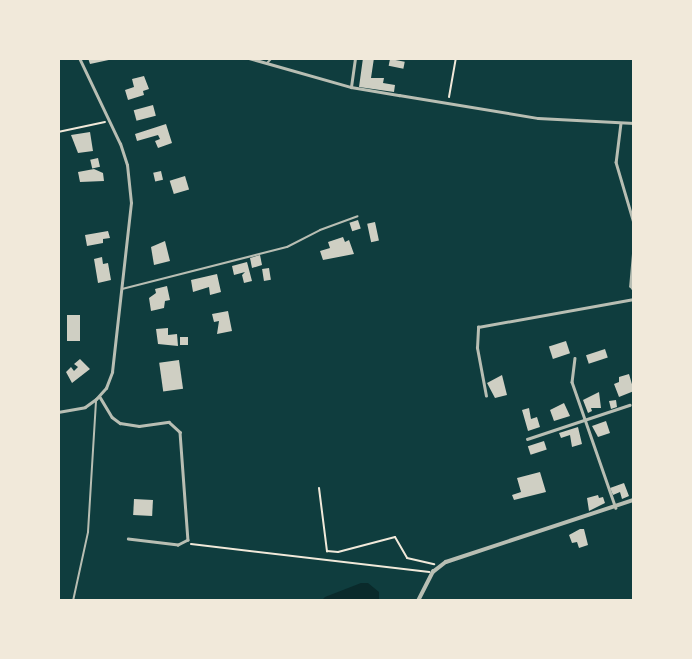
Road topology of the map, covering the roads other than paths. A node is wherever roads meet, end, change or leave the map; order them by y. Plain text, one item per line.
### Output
1 (79, 58) edge
2 (249, 58) edge
3 (284, 58) edge
4 (355, 58) edge
5 (267, 64) junction
6 (351, 87) junction
7 (621, 123) junction
8 (634, 123) edge
9 (358, 216) dead end
10 (634, 223) edge
11 (634, 248) edge
12 (121, 289) junction
13 (634, 290) edge
14 (634, 299) edge
15 (575, 358) dead end
16 (486, 396) dead end
17 (98, 398) junction
18 (629, 405) dead end
19 (58, 412) edge
20 (584, 420) junction
21 (527, 439) dead end
22 (634, 500) edge
23 (616, 508) junction
24 (128, 539) dead end
25 (73, 601) edge
26 (418, 601) edge

1 - 12 street
2 - 5 street
3 - 5 lane
4 - 6 street
5 - 6 street
6 - 7 street
7 - 8 street
7 - 10 street
9 - 12 lane
11 - 13 street
12 - 17 street
14 - 16 street
15 - 20 street
17 - 19 street
17 - 24 street
17 - 25 lane
18 - 20 street
20 - 21 street
20 - 23 street
22 - 23 street
23 - 26 street

